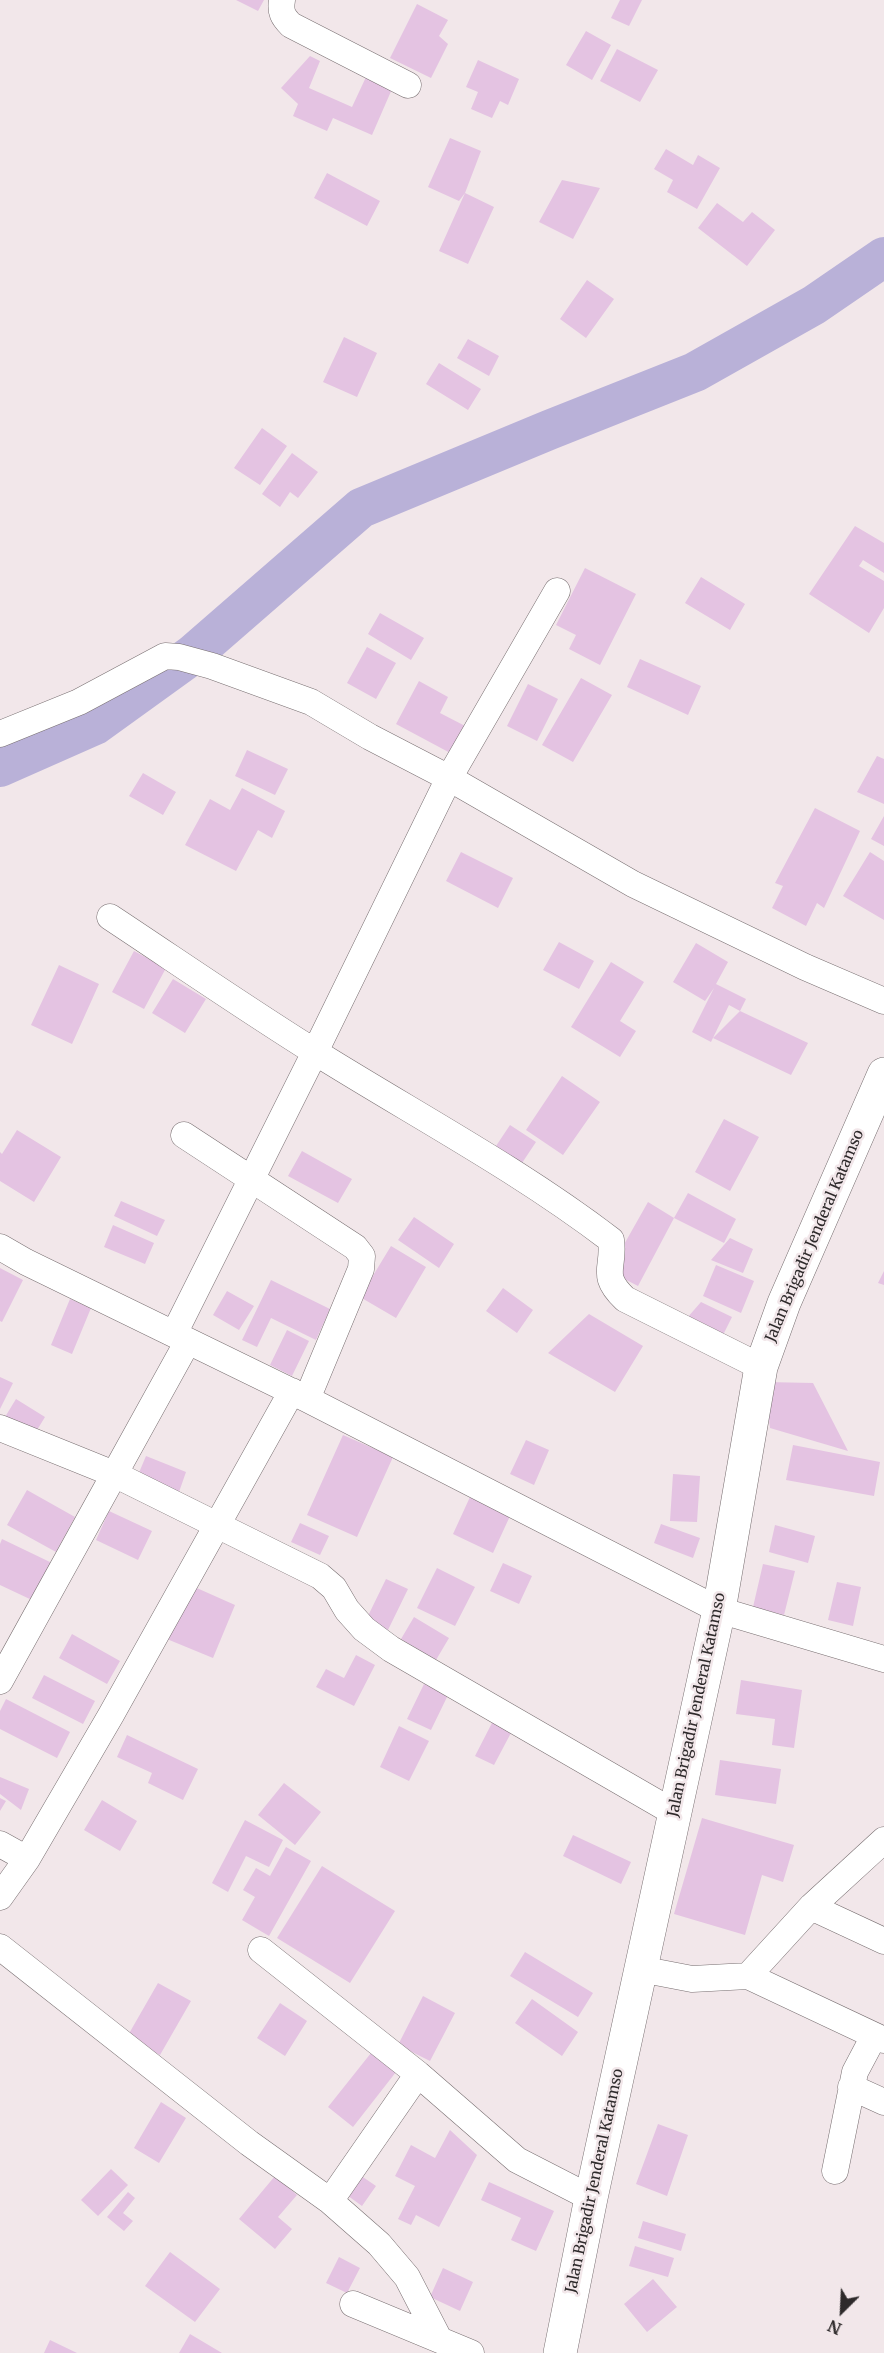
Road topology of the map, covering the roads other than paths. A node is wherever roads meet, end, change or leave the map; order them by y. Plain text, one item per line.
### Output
1 (282, 0) edge
2 (408, 85) dead end
3 (557, 591) dead end
4 (0, 734) edge
5 (448, 778) junction
6 (110, 917) dead end
7 (884, 1001) edge
8 (315, 1052) junction
9 (884, 1074) edge
10 (184, 1135) dead end
11 (250, 1180) junction
12 (0, 1246) edge
13 (181, 1337) junction
14 (761, 1367) junction
15 (300, 1395) junction
16 (0, 1428) edge
17 (114, 1474) junction
18 (217, 1526) junction
19 (719, 1610) junction
20 (884, 1659) edge
21 (0, 1681) edge
22 (673, 1812) junction
23 (0, 1844) edge
24 (881, 1845) edge
25 (27, 1859) junction
26 (0, 1897) edge
27 (811, 1907) junction
28 (884, 1941) edge
29 (0, 1947) edge
30 (261, 1950) dead end
31 (640, 1969) junction
32 (748, 1976) junction
33 (879, 2038) edge
34 (418, 2074) junction
35 (851, 2087) junction
36 (884, 2102) edge
37 (835, 2171) dead end
38 (591, 2198) junction
39 (330, 2201) junction
40 (353, 2304) dead end
41 (439, 2339) junction
42 (471, 2353) edge
43 (560, 2353) edge

1 - 2 street
3 - 5 street
4 - 5 street
5 - 7 street
5 - 8 street
6 - 8 street
8 - 11 street
8 - 14 street
9 - 14 main road, Jalan Brigadir Jenderal Katamso
10 - 11 street
11 - 13 street
11 - 15 street
12 - 13 street
13 - 15 street
13 - 17 street
14 - 19 main road, Jalan Brigadir Jenderal Katamso
15 - 18 street
15 - 19 street
16 - 17 street
17 - 18 street
17 - 21 street
18 - 22 street
18 - 25 street
19 - 20 street
19 - 22 main road, Jalan Brigadir Jenderal Katamso
22 - 31 main road, Jalan Brigadir Jenderal Katamso
23 - 25 street
24 - 27 street
25 - 26 street
27 - 28 street
27 - 32 street
29 - 39 street
30 - 34 street
31 - 32 street
31 - 38 main road, Jalan Brigadir Jenderal Katamso
32 - 33 street
33 - 35 street
34 - 38 street
34 - 39 street
35 - 36 street
35 - 37 street
38 - 43 main road, Jalan Brigadir Jenderal Katamso
39 - 41 street
40 - 41 street
41 - 42 street

